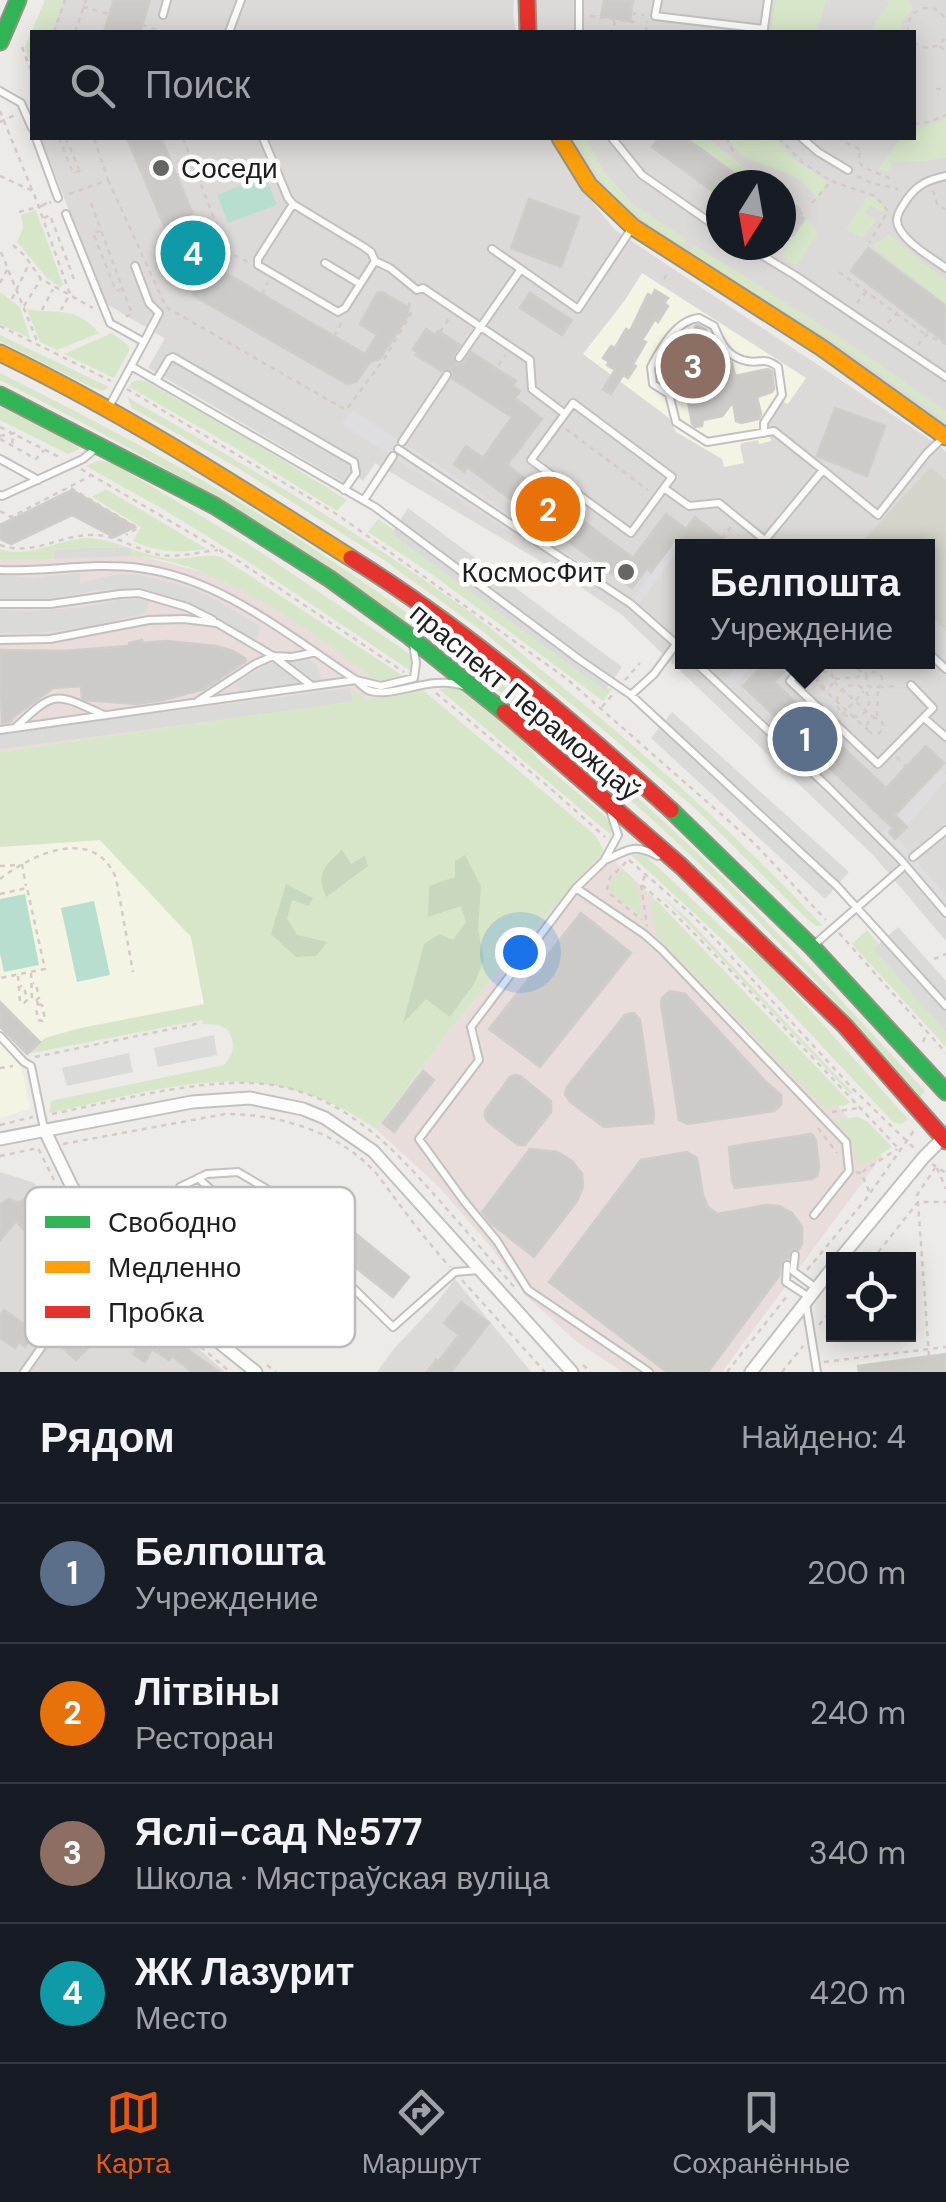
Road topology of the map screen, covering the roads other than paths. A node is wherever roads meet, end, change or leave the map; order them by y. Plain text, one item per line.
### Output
1 (18, 0) edge
2 (167, 0) edge
3 (241, 0) edge
4 (526, 0) edge
5 (579, 0) edge
6 (658, 0) edge
7 (768, 0) edge
8 (163, 15) dead end
9 (230, 30) edge
10 (528, 30) edge
11 (579, 30) edge
12 (764, 30) edge
13 (0, 42) edge
14 (0, 91) edge
15 (30, 122) edge
16 (37, 140) edge
17 (264, 140) edge
18 (561, 140) edge
19 (614, 140) edge
20 (804, 140) edge
21 (847, 173) road end
22 (946, 176) edge
23 (62, 197) road end
24 (293, 204) junction
25 (66, 214) dead end
26 (706, 220) edge
27 (632, 226) junction
28 (492, 249) dead end
29 (770, 260) edge
30 (375, 261) junction
31 (325, 263) dead end
32 (135, 266) dead end
33 (946, 268) edge
34 (521, 269) junction
35 (360, 284) junction
36 (480, 326) junction
37 (144, 342) junction
38 (0, 353) edge
39 (459, 358) dead end
40 (131, 366) junction
41 (448, 375) dead end
42 (946, 377) edge
43 (157, 379) junction
44 (0, 394) edge
45 (108, 409) junction
46 (565, 414) junction
47 (764, 433) junction
48 (945, 436) edge
49 (98, 446) junction
50 (398, 449) junction
51 (0, 459) edge
52 (823, 470) junction
53 (38, 480) junction
54 (664, 488) junction
55 (344, 490) junction
56 (1, 497) edge
57 (364, 500) junction
58 (758, 539) edge
59 (765, 539) edge
60 (0, 570) edge
61 (0, 604) edge
62 (218, 623) junction
63 (409, 636) junction
64 (0, 640) edge
65 (675, 640) edge
66 (675, 650) edge
67 (314, 652) junction
68 (274, 656) junction
69 (703, 669) edge
70 (801, 669) edge
71 (356, 680) junction
72 (911, 685) dead end
73 (313, 686) junction
74 (482, 693) junction
75 (630, 695) junction
76 (192, 704) junction
77 (106, 716) junction
78 (924, 718) junction
79 (15, 728) junction
80 (0, 730) edge
81 (946, 737) edge
82 (606, 800) junction
83 (944, 834) edge
84 (913, 857) dead end
85 (604, 861) junction
86 (681, 866) junction
87 (901, 869) dead end
88 (576, 888) junction
89 (857, 907) junction
90 (946, 913) edge
91 (812, 947) junction
92 (946, 1006) edge
93 (0, 1036) edge
94 (946, 1092) edge
95 (44, 1130) junction
96 (945, 1138) edge
97 (0, 1139) edge
98 (198, 1178) junction
99 (72, 1187) edge
100 (182, 1187) edge
101 (208, 1187) edge
102 (263, 1187) edge
103 (814, 1215) dead end
104 (846, 1252) edge
105 (795, 1255) dead end
106 (787, 1265) dead end
107 (479, 1270) junction
108 (826, 1276) edge
109 (355, 1289) edge
110 (810, 1295) junction
111 (229, 1347) edge
112 (41, 1348) dead end
113 (259, 1367) edge
114 (577, 1368) edge
115 (24, 1372) edge
116 (650, 1372) edge
117 (751, 1372) edge
118 (820, 1372) edge

1 - 13 main road
2 - 8 lane
3 - 9 lane
4 - 10 main road
5 - 11 lane
6 - 12 lane
7 - 12 lane
14 - 15 lane
16 - 23 lane
17 - 24 lane
18 - 27 main road
19 - 26 lane
20 - 21 lane
22 - 33 lane
24 - 30 lane
24 - 35 lane
25 - 37 lane
27 - 34 lane
27 - 48 main road
28 - 34 lane
29 - 42 lane
30 - 35 lane
30 - 36 lane
31 - 35 lane
32 - 37 lane
34 - 36 lane
36 - 39 lane
36 - 46 lane
37 - 40 lane
38 - 45 main road, праспект Пераможцаў
40 - 43 lane
40 - 45 lane
41 - 50 lane
43 - 55 lane
43 - 55 lane
44 - 49 main road, праспект Пераможцаў
45 - 91 main road, праспект Пераможцаў
46 - 54 lane
46 - 54 lane
47 - 47 lane
47 - 52 lane
48 - 52 lane
49 - 53 lane
49 - 63 main road, праспект Пераможцаў
50 - 57 lane
50 - 65 lane
51 - 53 lane
52 - 59 lane
53 - 56 lane
54 - 58 lane
55 - 57 lane
57 - 75 lane
60 - 67 lane
61 - 62 lane
62 - 64 lane
62 - 68 lane
63 - 71 lane
63 - 74 main road, праспект Пераможцаў
66 - 75 lane
67 - 68 lane
67 - 71 lane
68 - 73 lane
68 - 76 lane
69 - 90 lane
70 - 78 lane
71 - 73 lane
71 - 74 lane
72 - 78 lane
73 - 76 lane
74 - 82 main road, праспект Пераможцаў
75 - 89 lane
76 - 77 lane
77 - 79 lane
77 - 79 lane
78 - 81 lane
79 - 80 lane
82 - 85 lane
82 - 86 main road, праспект Пераможцаў
83 - 84 lane
85 - 86 lane
85 - 88 lane
86 - 96 main road, праспект Пераможцаў
87 - 89 lane
88 - 103 lane
88 - 116 lane
89 - 91 lane
89 - 92 lane
91 - 94 main road, праспект Пераможцаў
93 - 95 lane
95 - 97 street
95 - 99 street
95 - 107 street
96 - 104 street
98 - 100 lane
98 - 101 lane
98 - 102 lane
105 - 110 lane
106 - 110 lane
107 - 109 lane
107 - 114 street
108 - 110 street
110 - 117 street
110 - 118 lane
111 - 113 street
112 - 115 lane

